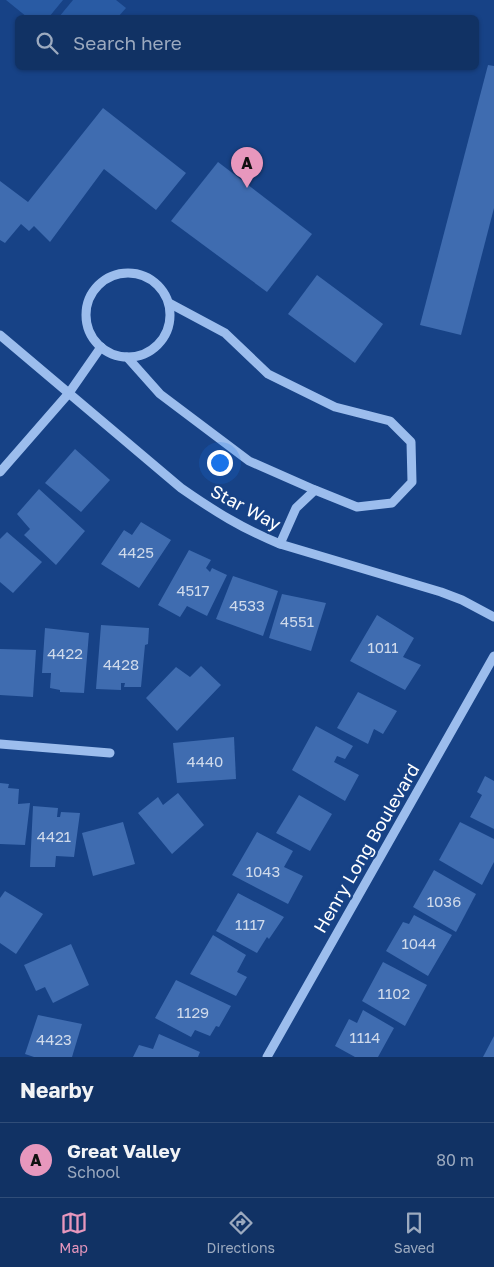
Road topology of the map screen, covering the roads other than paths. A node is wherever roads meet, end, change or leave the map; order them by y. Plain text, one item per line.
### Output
1 (169, 304) junction
2 (0, 335) edge
3 (101, 347) junction
4 (127, 357) junction
5 (69, 393) junction
6 (0, 472) edge
7 (315, 490) junction
8 (280, 544) junction
9 (494, 617) edge
10 (494, 656) edge
11 (0, 744) edge
12 (110, 753) dead end
13 (267, 1057) edge

1 - 3 street
1 - 4 street
1 - 7 street
2 - 5 street, Star Way
3 - 4 street
3 - 5 street
4 - 7 street
5 - 6 street
5 - 8 street, Star Way
7 - 8 street
8 - 9 street, Star Way
10 - 13 street, Henry Long Boulevard
11 - 12 street

